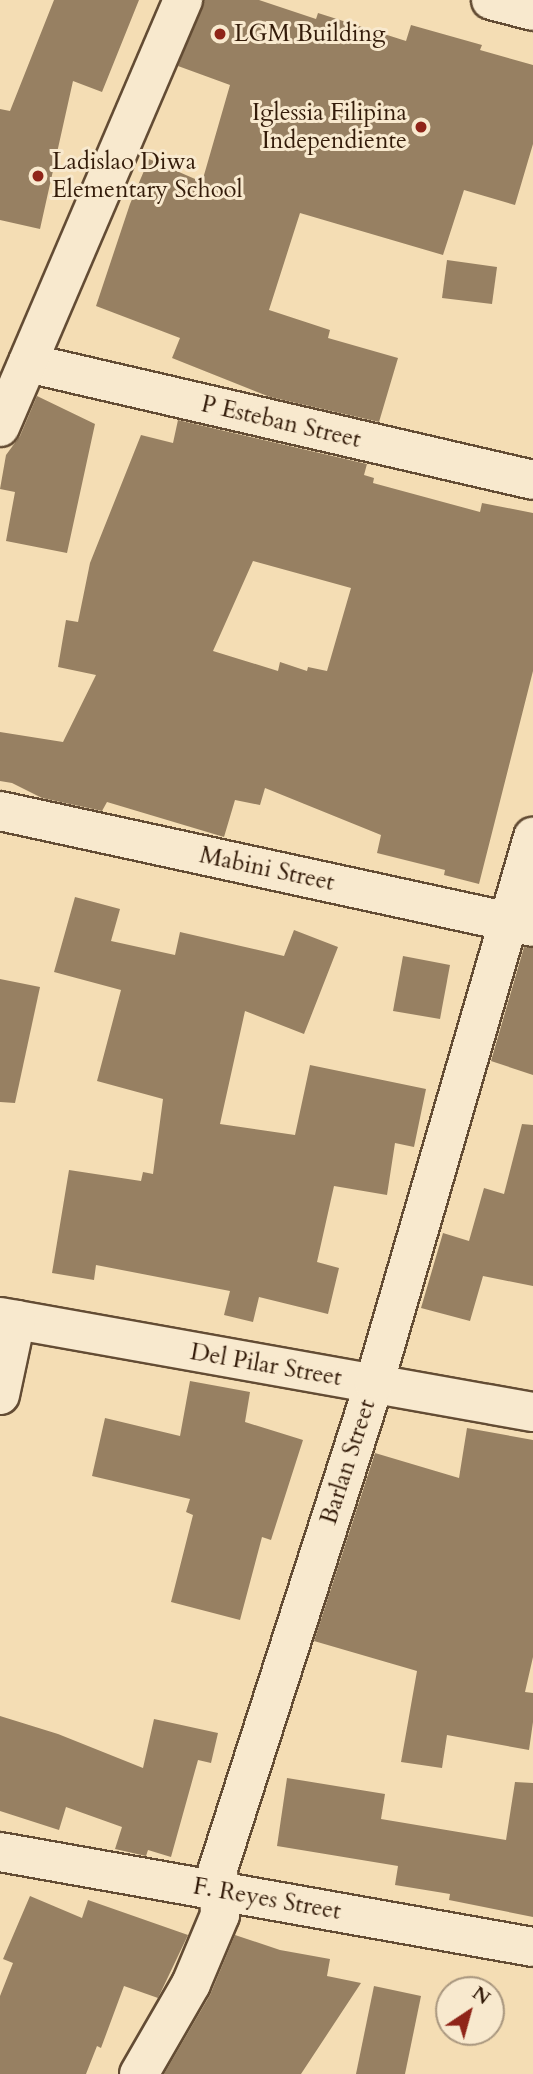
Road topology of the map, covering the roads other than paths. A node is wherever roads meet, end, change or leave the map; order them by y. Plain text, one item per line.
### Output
1 (183, 0) edge
2 (491, 0) edge
3 (533, 10) edge
4 (29, 363) junction
5 (0, 427) edge
6 (533, 480) edge
7 (0, 811) edge
8 (533, 836) edge
9 (521, 925) edge
10 (8, 1319) edge
11 (374, 1384) junction
12 (0, 1395) edge
13 (533, 1412) edge
14 (0, 1852) edge
15 (219, 1890) junction
16 (533, 1947) edge
17 (139, 2074) edge

1 - 4 street
2 - 3 street
4 - 5 street
4 - 6 street, P Esteban Street
7 - 9 street, Mabini Street
8 - 9 street, Barlan Street
9 - 11 street, Barlan Street
10 - 11 street, Del Pilar Street
10 - 12 street
11 - 13 street, Del Pilar Street
11 - 15 street, Barlan Street
14 - 15 street, F. Reyes Street
15 - 16 street, F. Reyes Street
15 - 17 street, Barlan Street

